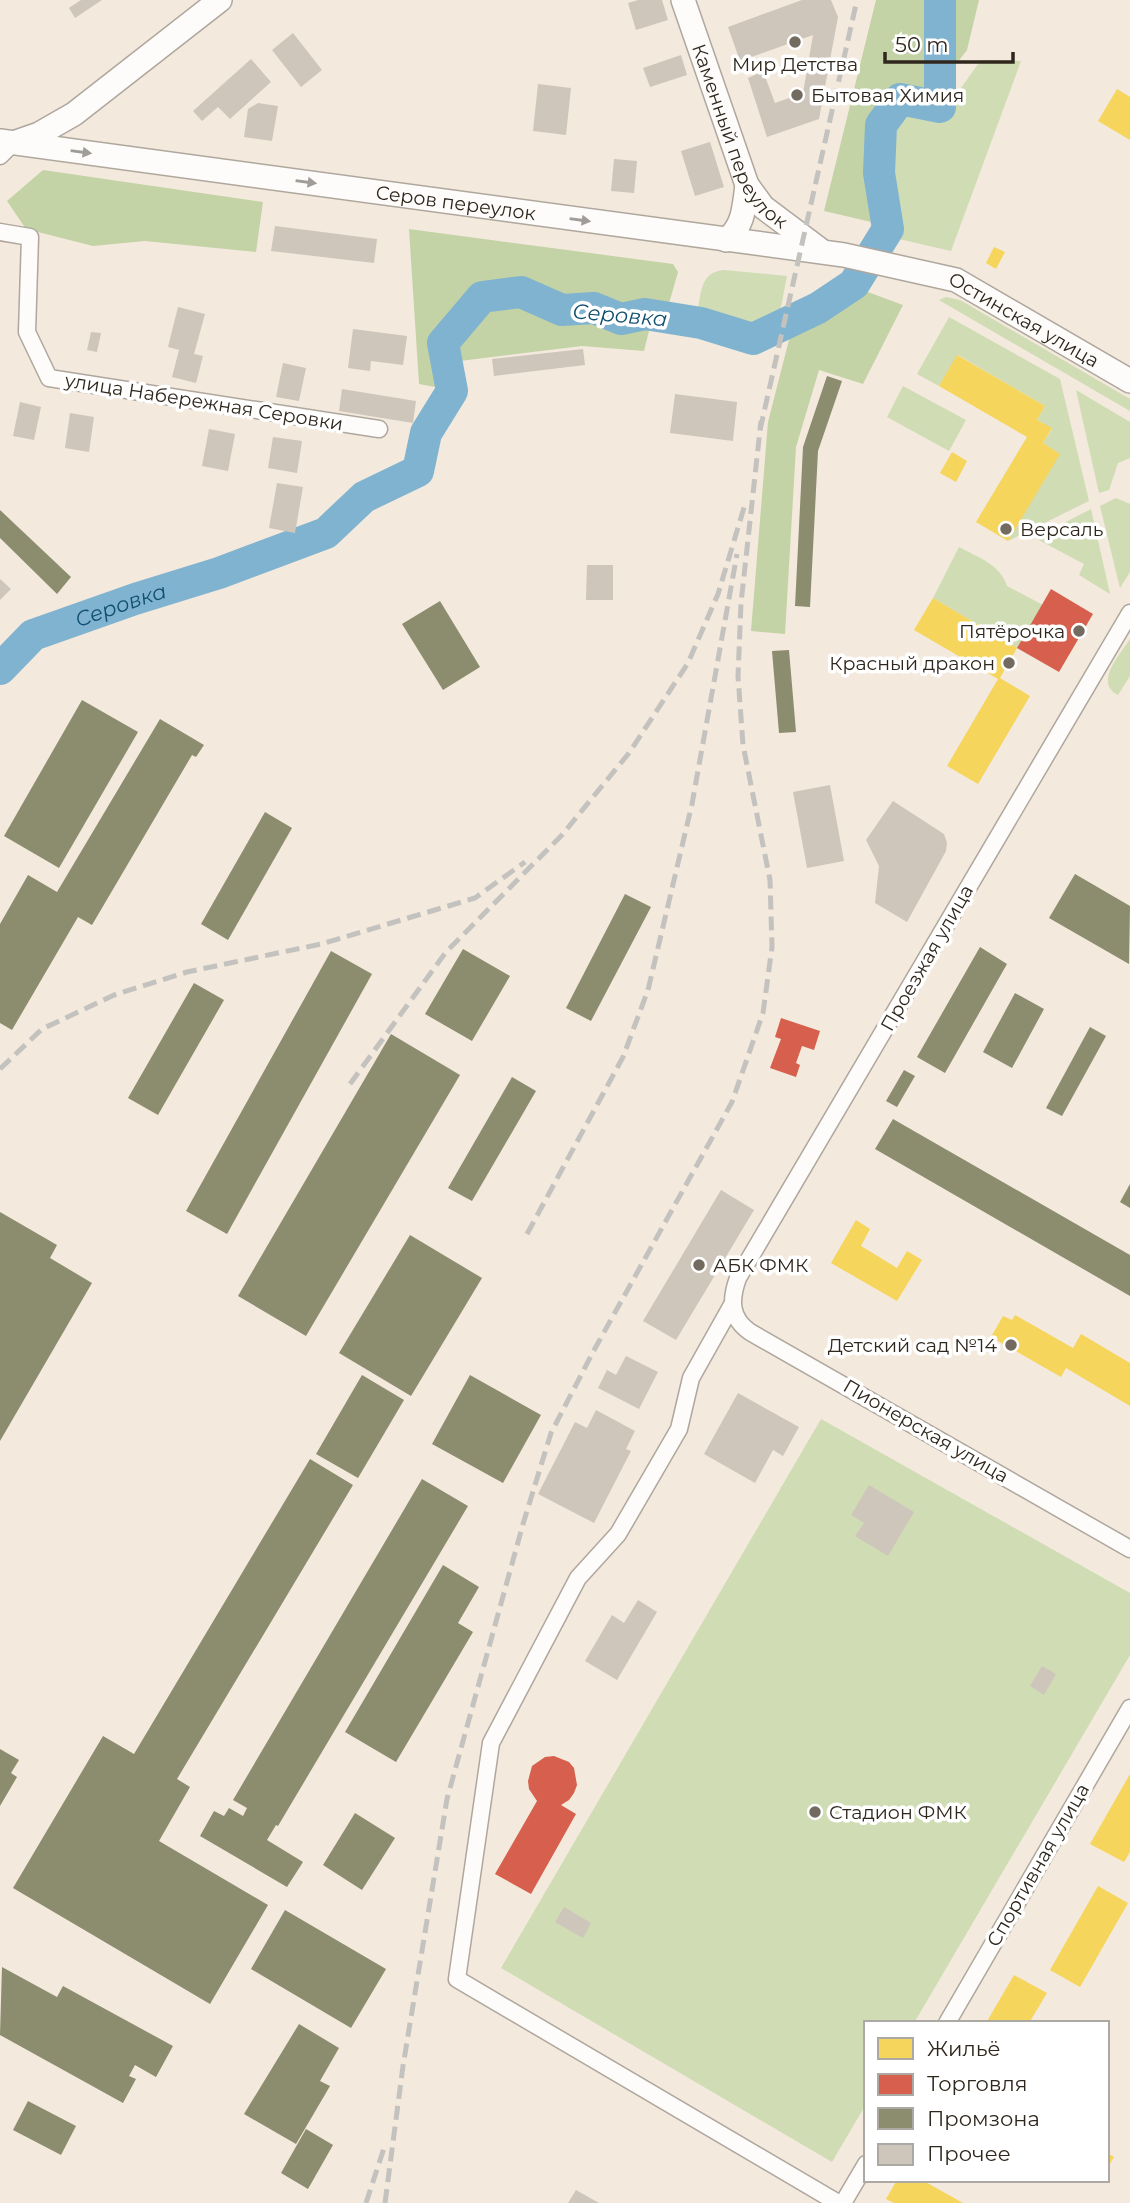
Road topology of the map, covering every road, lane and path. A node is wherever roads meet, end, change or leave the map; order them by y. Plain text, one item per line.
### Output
1 (220, 0) edge
2 (683, 0) edge
3 (4, 147) edge
4 (747, 185) junction
5 (0, 232) edge
6 (726, 240) junction
7 (832, 253) junction
8 (912, 270) joint
9 (1130, 381) edge
10 (379, 429) dead end
11 (1130, 613) edge
12 (732, 1306) junction
13 (1130, 1549) edge
14 (1130, 1708) edge
15 (948, 2021) edge
16 (864, 2167) edge
17 (838, 2203) edge
18 (843, 2203) edge

1 - 3 street
2 - 4 street, Каменный переулок
3 -> 6 street, Серов переулок
4 - 6 street
4 - 7 street, Каменный переулок
5 - 10 street, улица Набережная Серовки
6 - 7 street, Серов переулок
7 - 8 street, Серов переулок
8 - 9 street, Остинская улица
11 - 12 street, Проезжая улица
12 - 13 street, Пионерская улица
12 - 17 street, Проезжая улица
14 - 15 street, Спортивная улица
16 - 18 street

